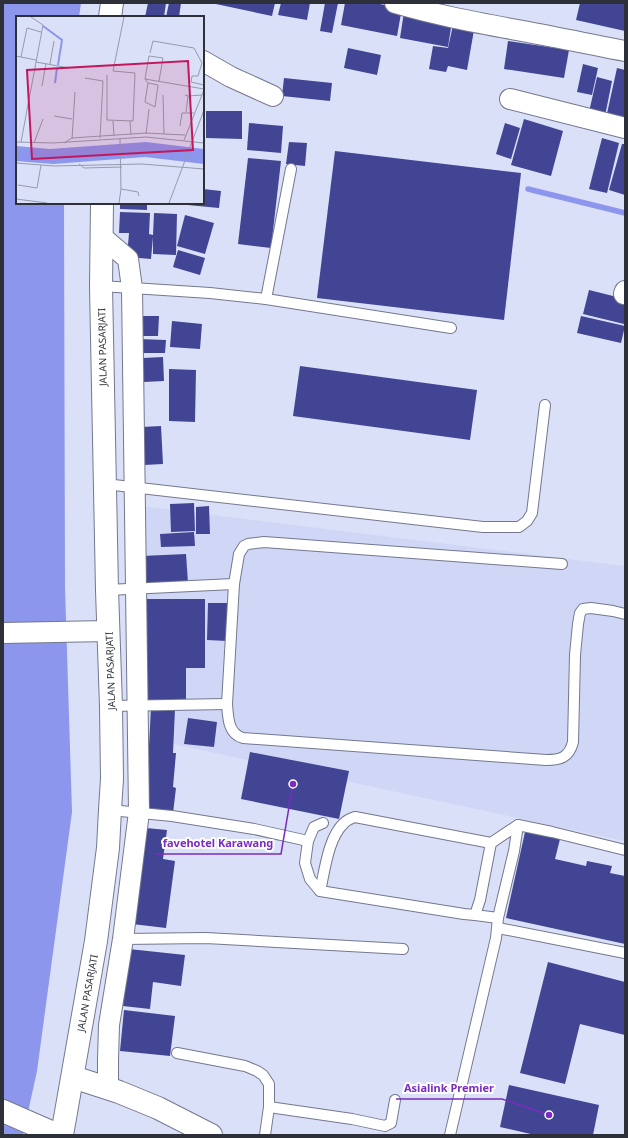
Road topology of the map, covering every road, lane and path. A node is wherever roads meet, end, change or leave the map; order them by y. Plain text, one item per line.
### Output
1 (112, 3) edge
2 (395, 3) edge
3 (110, 16) edge
4 (625, 51) edge
5 (204, 62) edge
6 (273, 96) dead end
7 (510, 99) dead end
8 (625, 128) edge
9 (291, 169) dead end
10 (102, 204) edge
11 (102, 236) junction
12 (101, 286) junction
13 (132, 288) junction
14 (266, 299) junction
15 (451, 328) dead end
16 (545, 405) dead end
17 (105, 484) junction
18 (135, 488) junction
19 (562, 564) dead end
20 (234, 584) junction
21 (137, 588) junction
22 (107, 590) junction
23 (625, 614) edge
24 (108, 631) junction
25 (3, 633) edge
26 (227, 704) junction
27 (111, 706) junction
28 (138, 706) junction
29 (110, 810) junction
30 (139, 812) junction
31 (323, 823) dead end
32 (518, 825) junction
33 (308, 841) junction
34 (492, 843) junction
35 (625, 850) edge
36 (320, 891) junction
37 (475, 915) junction
38 (498, 918) junction
39 (498, 928) junction
40 (123, 939) junction
41 (402, 949) dead end
42 (625, 953) edge
43 (177, 1053) dead end
44 (73, 1077) junction
45 (108, 1088) junction
46 (395, 1100) dead end
47 (268, 1107) junction
48 (3, 1110) edge
49 (383, 1130) edge
50 (58, 1135) edge
51 (62, 1135) edge
52 (210, 1135) edge
53 (265, 1135) edge
54 (450, 1135) edge

1 - 3 main road
2 - 4 street
5 - 6 street
7 - 8 street
9 - 14 lane
10 - 11 main road, JALAN PASARJATI
11 - 12 main road, JALAN PASARJATI
11 - 13 street
12 - 13 lane
12 - 17 main road, JALAN PASARJATI
13 - 14 lane
13 - 18 street
14 - 15 lane
16 - 18 lane
17 - 18 lane
17 - 22 main road, JALAN PASARJATI
18 - 21 street
19 - 20 lane
20 - 21 lane
20 - 26 lane
21 - 22 lane
21 - 28 street
22 - 24 main road, JALAN PASARJATI
23 - 26 lane
24 - 25 street
24 - 27 main road, JALAN PASARJATI
26 - 28 lane
27 - 28 lane
27 - 29 main road, JALAN PASARJATI
28 - 30 street
29 - 30 lane
29 - 44 main road, JALAN PASARJATI
30 - 33 lane
30 - 40 street
31 - 33 lane
32 - 34 lane
32 - 35 lane
32 - 38 lane
33 - 36 lane
34 - 36 lane
34 - 37 lane
36 - 37 lane
37 - 38 lane
38 - 39 lane
39 - 42 lane
39 - 54 lane
40 - 41 lane
40 - 45 street
43 - 47 lane
44 - 45 main road
44 - 51 main road, JALAN PASARJATI
45 - 52 main road
46 - 49 lane
47 - 49 lane
47 - 53 lane
48 - 50 main road

